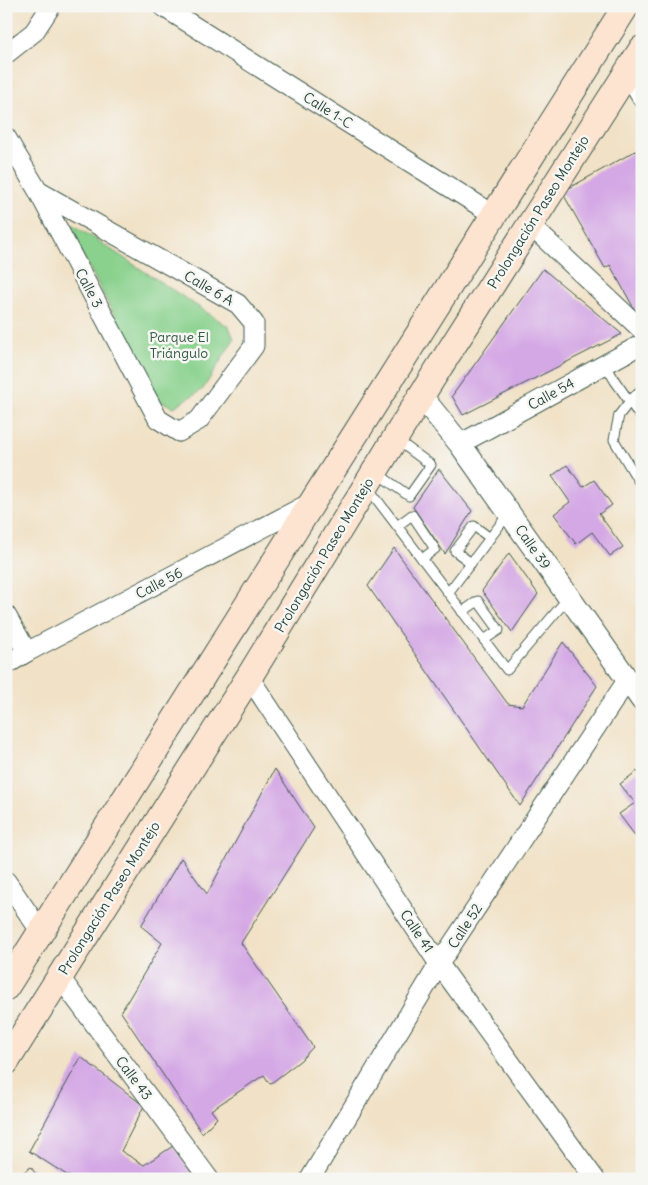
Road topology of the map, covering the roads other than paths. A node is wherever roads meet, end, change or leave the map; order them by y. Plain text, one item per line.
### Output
1 (51, 6) edge
2 (162, 6) edge
3 (626, 6) edge
4 (642, 49) edge
5 (6, 54) edge
6 (626, 74) junction
7 (642, 98) edge
8 (6, 137) edge
9 (38, 191) junction
10 (494, 214) junction
11 (530, 225) junction
12 (642, 330) edge
13 (642, 344) edge
14 (604, 364) junction
15 (642, 389) edge
16 (421, 396) junction
17 (630, 401) junction
18 (642, 419) edge
19 (178, 432) joint
20 (395, 438) junction
21 (460, 444) junction
22 (370, 479) junction
23 (642, 487) edge
24 (313, 502) junction
25 (509, 513) junction
26 (397, 526) junction
27 (490, 538) junction
28 (422, 559) junction
29 (471, 563) junction
30 (448, 593) junction
31 (569, 597) junction
32 (462, 612) junction
33 (6, 615) edge
34 (484, 640) junction
35 (27, 652) junction
36 (6, 665) edge
37 (249, 677) junction
38 (628, 679) junction
39 (642, 700) edge
40 (6, 881) edge
41 (41, 932) junction
42 (439, 964) junction
43 (59, 976) junction
44 (6, 987) edge
45 (6, 1062) edge
46 (209, 1179) edge
47 (310, 1179) edge
48 (594, 1179) edge

1 - 5 street
2 - 10 street, Calle 1-C
3 - 10 main road
4 - 6 main road, Prolongación Paseo Montejo
6 - 7 street
6 - 11 main road, Prolongación Paseo Montejo
8 - 9 street, Calle 3
9 - 19 street, Calle 3
9 - 19 street, Calle 6 A
10 - 24 main road
11 - 12 street
11 - 16 main road, Prolongación Paseo Montejo
13 - 14 street, Calle 54
14 - 17 lane
14 - 21 street, Calle 54
15 - 17 lane
16 - 20 main road, Prolongación Paseo Montejo
16 - 21 street, Calle 39
17 - 18 lane
17 - 23 lane
20 - 22 main road, Prolongación Paseo Montejo
20 - 22 lane
21 - 25 street, Calle 39
22 - 26 lane
22 - 37 main road, Prolongación Paseo Montejo
24 - 35 street, Calle 56
24 - 41 main road
25 - 27 lane
25 - 31 street, Calle 39
26 - 28 lane
26 - 28 lane
27 - 29 lane
27 - 29 lane
28 - 30 lane
29 - 30 lane
30 - 32 lane
31 - 34 lane
31 - 38 street, Calle 39
32 - 34 lane
32 - 34 lane
33 - 35 street
35 - 36 street, Calle 56
37 - 42 street, Calle 41
37 - 43 main road, Prolongación Paseo Montejo
38 - 39 street, Calle 39
38 - 42 street, Calle 52
40 - 41 street
41 - 44 main road
42 - 47 street, Calle 52
42 - 48 street, Calle 41
43 - 45 main road, Prolongación Paseo Montejo
43 - 46 street, Calle 43

